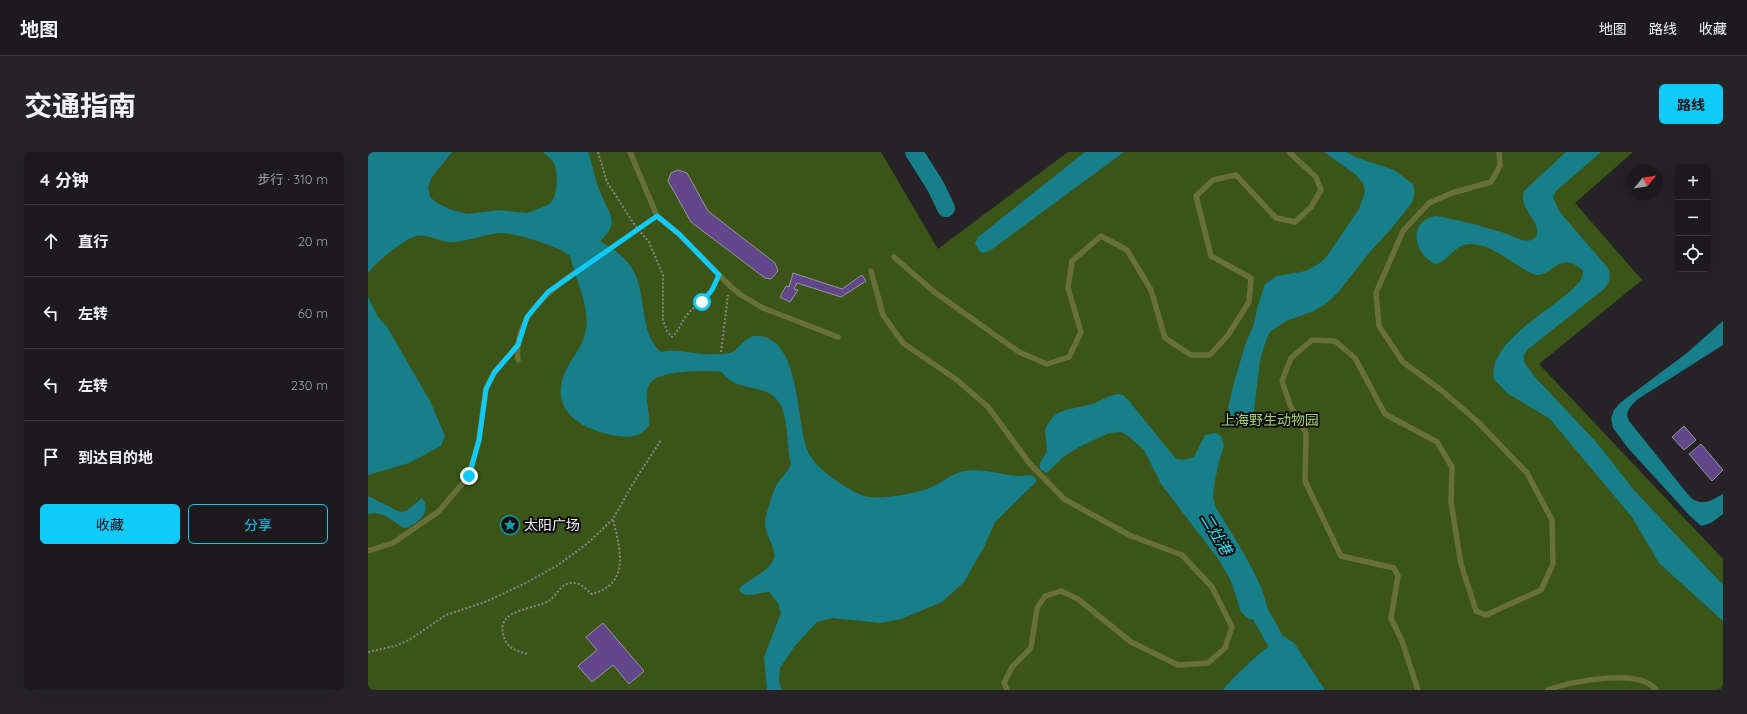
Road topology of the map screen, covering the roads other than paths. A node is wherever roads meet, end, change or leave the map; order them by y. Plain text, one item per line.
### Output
1 (630, 152) edge
2 (1289, 152) edge
3 (1499, 152) edge
4 (894, 257) dead end
5 (871, 270) dead end
6 (574, 273) road end
7 (838, 337) dead end
8 (518, 345) junction
9 (518, 360) dead end
10 (368, 551) edge
11 (1007, 690) edge
12 (1418, 690) edge
13 (1548, 690) edge
14 (1656, 690) edge

1 - 7 lane
2 - 4 lane
3 - 12 lane
5 - 11 lane
6 - 8 lane
8 - 9 lane
8 - 10 lane
13 - 14 lane

